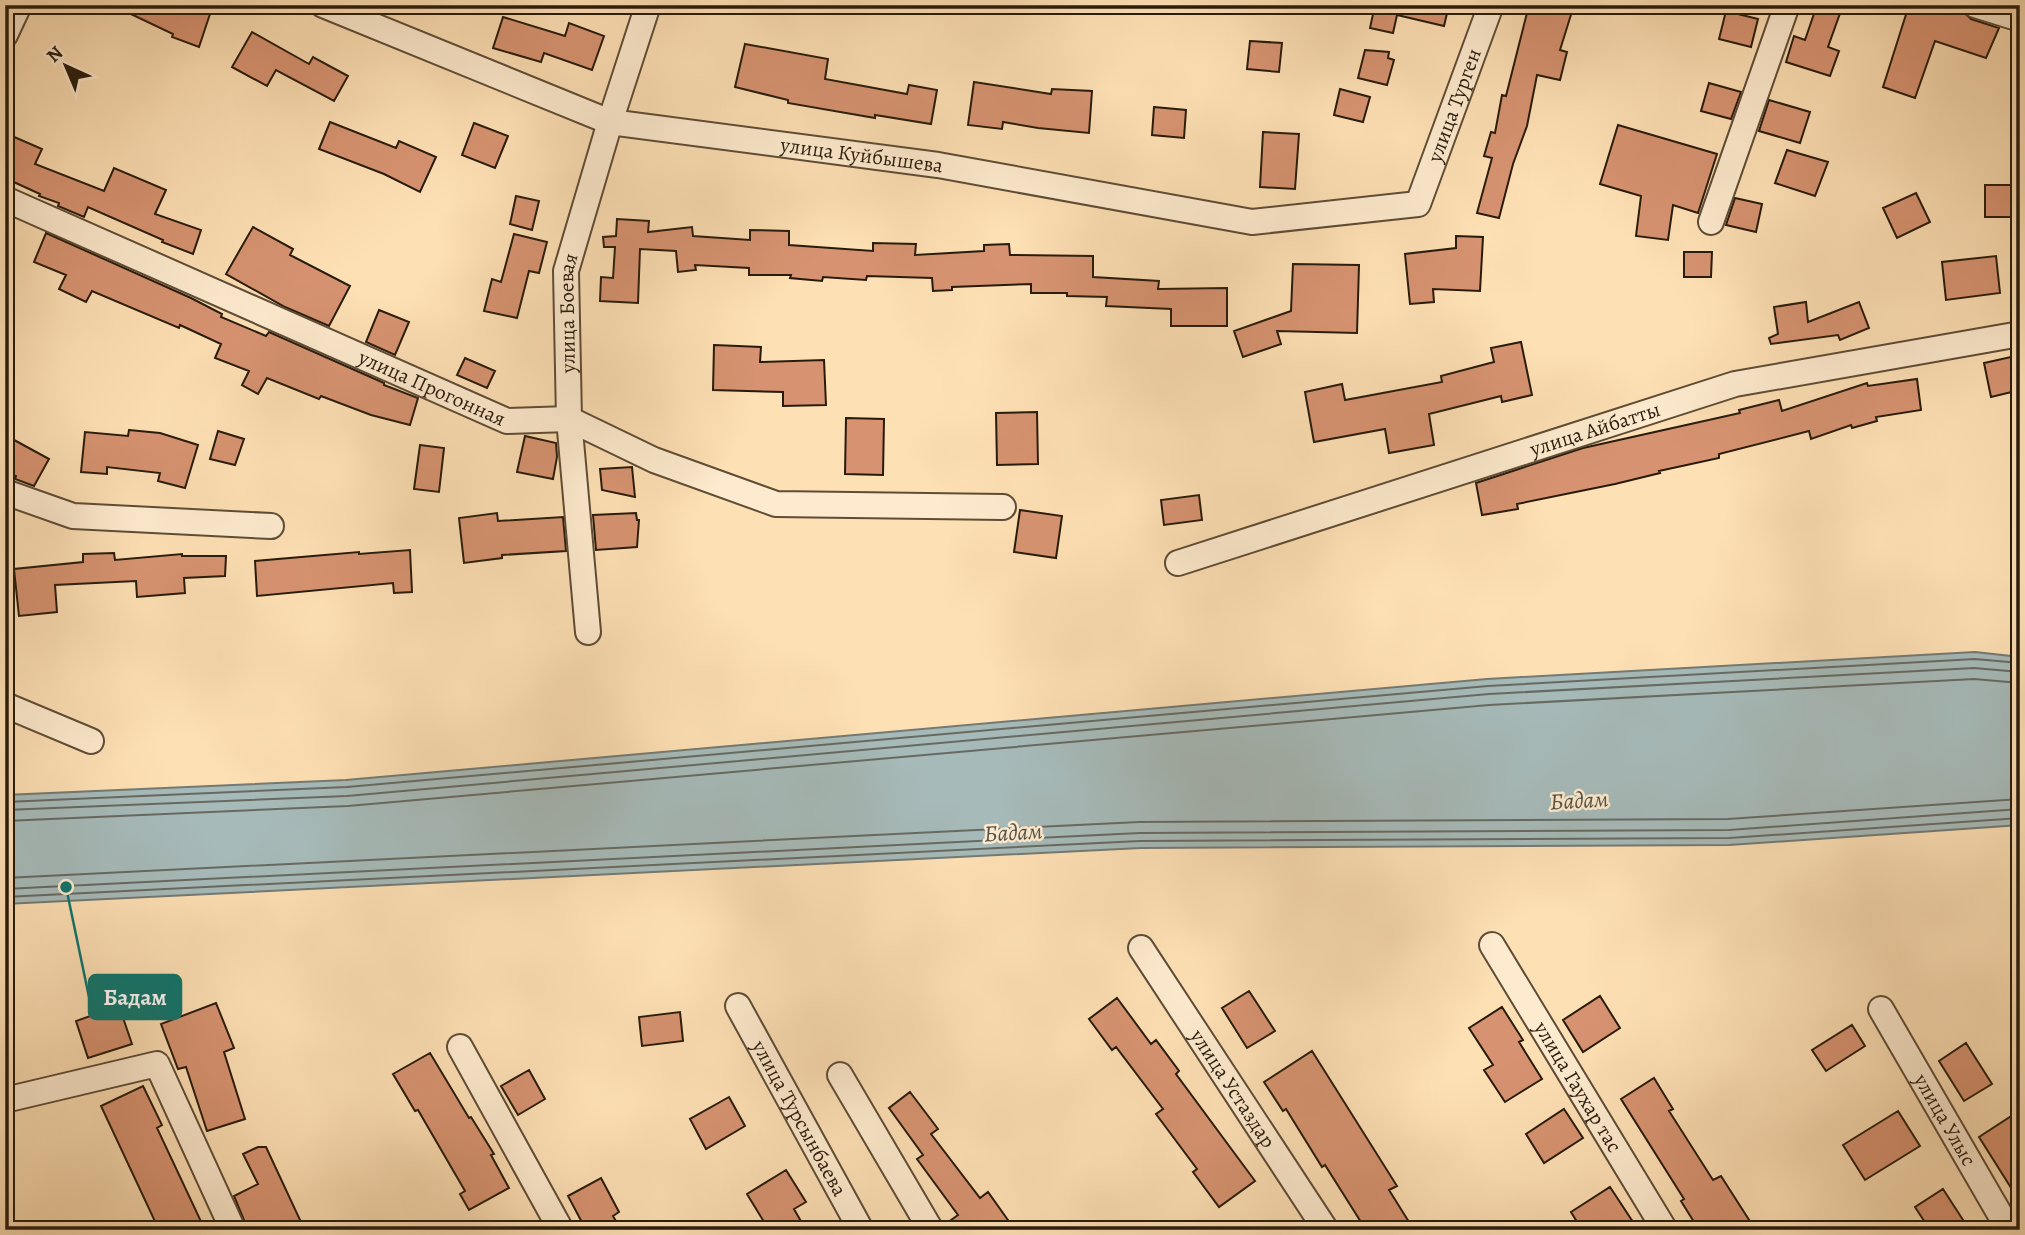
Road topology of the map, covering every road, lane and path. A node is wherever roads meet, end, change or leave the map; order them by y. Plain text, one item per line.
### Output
1 (19, 5) edge
2 (323, 5) edge
3 (648, 5) edge
4 (1787, 5) edge
5 (1975, 5) edge
6 (1485, 6) edge
7 (2020, 19) edge
8 (5, 35) edge
9 (610, 122) junction
10 (5, 199) edge
11 (1418, 204) joint
12 (1711, 222) dead end
13 (2020, 334) edge
14 (569, 419) junction
15 (5, 492) edge
16 (1003, 507) dead end
17 (271, 526) dead end
18 (1178, 563) dead end
19 (588, 632) dead end
20 (5, 705) edge
21 (91, 741) dead end
22 (1492, 945) dead end
23 (1140, 947) dead end
24 (738, 1006) dead end
25 (1881, 1009) dead end
26 (460, 1047) dead end
27 (840, 1075) dead end
28 (5, 1100) edge
29 (233, 1230) edge
30 (561, 1230) edge
31 (861, 1230) edge
32 (931, 1230) edge
33 (1326, 1230) edge
34 (1665, 1230) edge
35 (2009, 1230) edge

1 - 8 street
2 - 9 street, улица Куйбышева
3 - 9 street, улица Боевая
4 - 12 street
5 - 7 street
6 - 11 street, улица Турген
9 - 11 street, улица Куйбышева
9 - 14 street, улица Боевая
10 - 14 street, улица Прогонная
13 - 18 street, улица Айбатты
14 - 16 street, улица Прогонная
14 - 19 street, улица Боевая
15 - 17 street
20 - 21 street
22 - 34 street, улица Гаухар тас
23 - 33 street, улица Устаздар
24 - 31 street, улица Турсынбаева
25 - 35 street, улица Улыс
26 - 30 street
27 - 32 street
28 - 29 street

